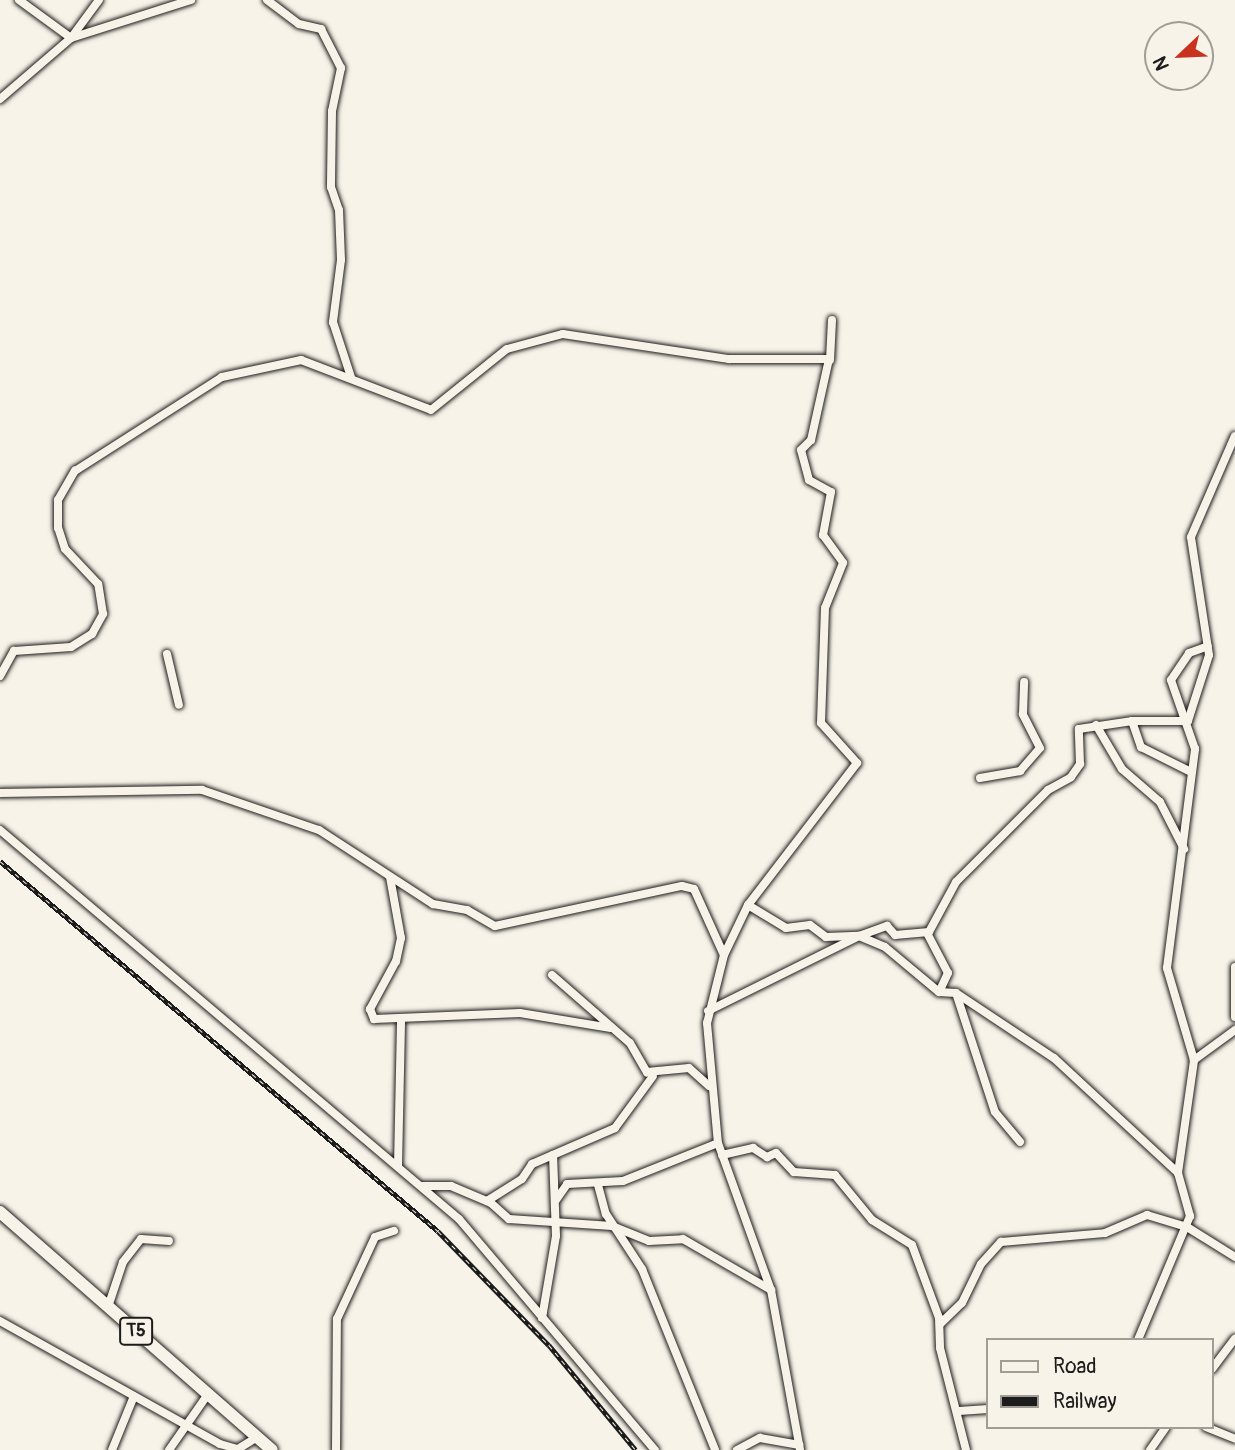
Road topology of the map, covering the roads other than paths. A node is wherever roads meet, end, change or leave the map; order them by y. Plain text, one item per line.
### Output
1 (19, 0) edge
2 (99, 0) edge
3 (191, 0) edge
4 (267, 0) edge
5 (71, 38) junction
6 (0, 99) edge
7 (832, 320) dead end
8 (830, 360) junction
9 (351, 377) junction
10 (1235, 436) edge
11 (1208, 646) junction
12 (167, 654) dead end
13 (0, 676) edge
14 (1024, 682) dead end
15 (179, 705) dead end
16 (1132, 721) junction
17 (1188, 721) junction
18 (1096, 724) junction
19 (1189, 771) junction
20 (981, 778) dead end
21 (0, 793) edge
22 (0, 830) edge
23 (1184, 849) junction
24 (390, 877) junction
25 (748, 905) junction
26 (927, 933) junction
27 (859, 936) junction
28 (724, 955) junction
29 (1235, 967) edge
30 (551, 975) dead end
31 (939, 992) junction
32 (956, 993) junction
33 (708, 1011) junction
34 (1235, 1017) edge
35 (401, 1018) junction
36 (611, 1028) junction
37 (1235, 1030) edge
38 (1194, 1060) junction
39 (653, 1076) junction
40 (709, 1086) junction
41 (1020, 1142) dead end
42 (718, 1143) junction
43 (553, 1155) junction
44 (722, 1156) junction
45 (398, 1167) junction
46 (1178, 1173) junction
47 (598, 1185) junction
48 (422, 1186) junction
49 (556, 1200) junction
50 (487, 1201) junction
51 (0, 1212) edge
52 (556, 1221) junction
53 (612, 1226) junction
54 (1187, 1227) junction
55 (394, 1231) dead end
56 (169, 1241) dead end
57 (1235, 1257) edge
58 (771, 1290) junction
59 (108, 1307) junction
60 (542, 1318) junction
61 (0, 1321) edge
62 (940, 1324) junction
63 (1139, 1338) edge
64 (1235, 1339) edge
65 (1214, 1366) edge
66 (208, 1394) junction
67 (134, 1396) junction
68 (986, 1409) edge
69 (959, 1410) junction
70 (182, 1423) junction
71 (1165, 1429) edge
72 (1211, 1429) edge
73 (257, 1437) junction
74 (1235, 1439) edge
75 (799, 1447) edge
76 (712, 1449) edge
77 (112, 1450) edge
78 (169, 1450) edge
79 (272, 1450) edge
80 (336, 1450) edge
81 (655, 1450) edge
82 (737, 1450) edge
83 (966, 1450) edge
84 (1150, 1450) edge

1 - 5 street
2 - 5 street
3 - 5 street
4 - 9 street
5 - 6 street
7 - 8 street
8 - 9 street
8 - 25 street
9 - 13 street
10 - 11 street
11 - 17 street
11 - 17 street
12 - 15 street
14 - 20 street
16 - 17 street
16 - 18 street
16 - 19 street
17 - 19 street
18 - 23 street
18 - 26 street
19 - 23 street
21 - 24 street
22 - 45 street
23 - 38 street
24 - 28 street
24 - 35 street
25 - 27 street
25 - 28 street
26 - 27 street
26 - 31 street
27 - 31 street
27 - 33 street
28 - 33 street
29 - 34 street
30 - 36 street
31 - 32 street
32 - 41 street
32 - 46 street
33 - 40 street
35 - 36 street
35 - 45 street
36 - 39 street
37 - 38 street
38 - 46 street
39 - 40 street
39 - 43 street
40 - 42 street
42 - 44 street
42 - 47 street
43 - 49 street
43 - 50 street
44 - 58 street
44 - 62 street
45 - 48 street
46 - 54 street
47 - 49 street
47 - 53 street
48 - 50 street
48 - 60 street
49 - 52 street
50 - 52 street
51 - 59 highway, T5
52 - 53 street
52 - 60 street
53 - 58 street
53 - 76 street
54 - 57 street
54 - 62 street
54 - 63 street
55 - 80 street
56 - 59 street
58 - 75 street
59 - 66 highway, T5
60 - 81 street
61 - 67 street
62 - 69 street
64 - 65 street
66 - 70 street
66 - 73 highway, T5
67 - 70 street
67 - 77 street
68 - 69 street
69 - 83 street
70 - 73 street
70 - 78 street
71 - 84 street
72 - 74 street
73 - 79 highway, T5
75 - 82 street

